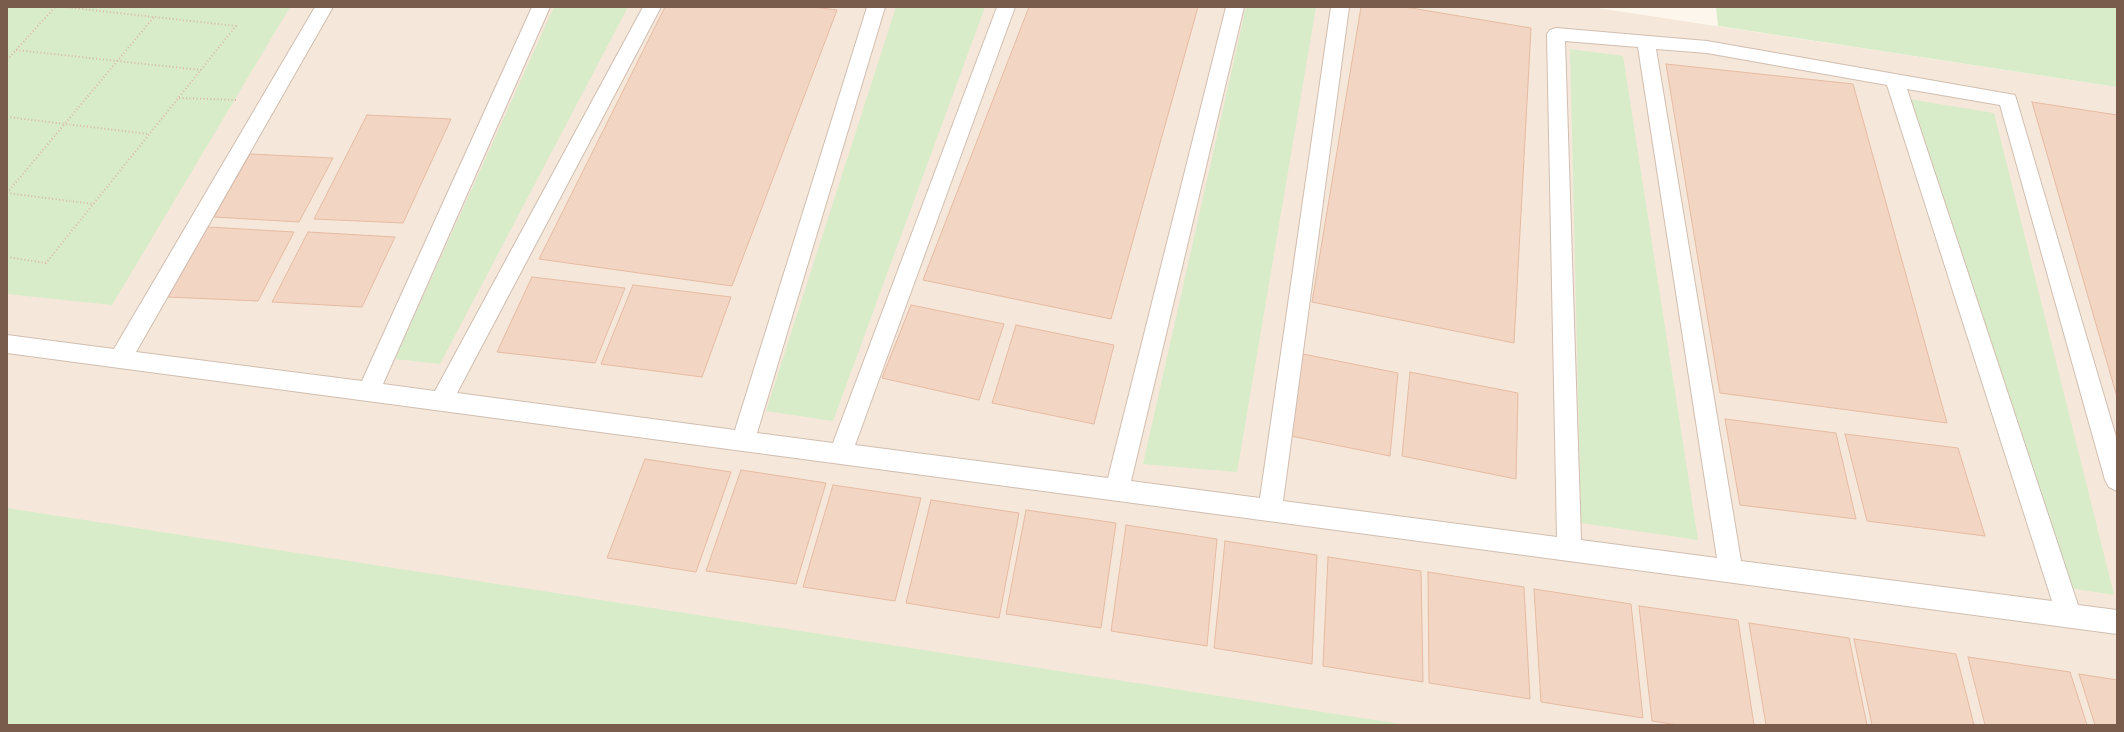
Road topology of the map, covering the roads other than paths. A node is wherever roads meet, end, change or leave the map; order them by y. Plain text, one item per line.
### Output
1 (324, 7) edge
2 (541, 7) edge
3 (652, 7) edge
4 (876, 7) edge
5 (1006, 7) edge
6 (1235, 7) edge
7 (1340, 7) edge
8 (1646, 42) junction
9 (1894, 79) junction
10 (7, 344) edge
11 (120, 359) junction
12 (368, 392) junction
13 (441, 401) junction
14 (743, 441) junction
15 (840, 454) junction
16 (2117, 480) edge
17 (1117, 490) junction
18 (1270, 511) junction
19 (1569, 550) junction
20 (1731, 572) junction
21 (2069, 616) junction
22 (2117, 622) edge

1 - 11 street
2 - 12 street
3 - 13 street
4 - 14 street
5 - 15 street
6 - 17 street
7 - 18 street
8 - 9 street
8 - 19 street
8 - 20 street
9 - 16 street
9 - 21 street
10 - 11 street
11 - 12 street
12 - 13 street
13 - 14 street
14 - 15 street
15 - 17 street
17 - 18 street
18 - 19 street
19 - 20 street
20 - 21 street
21 - 22 street

